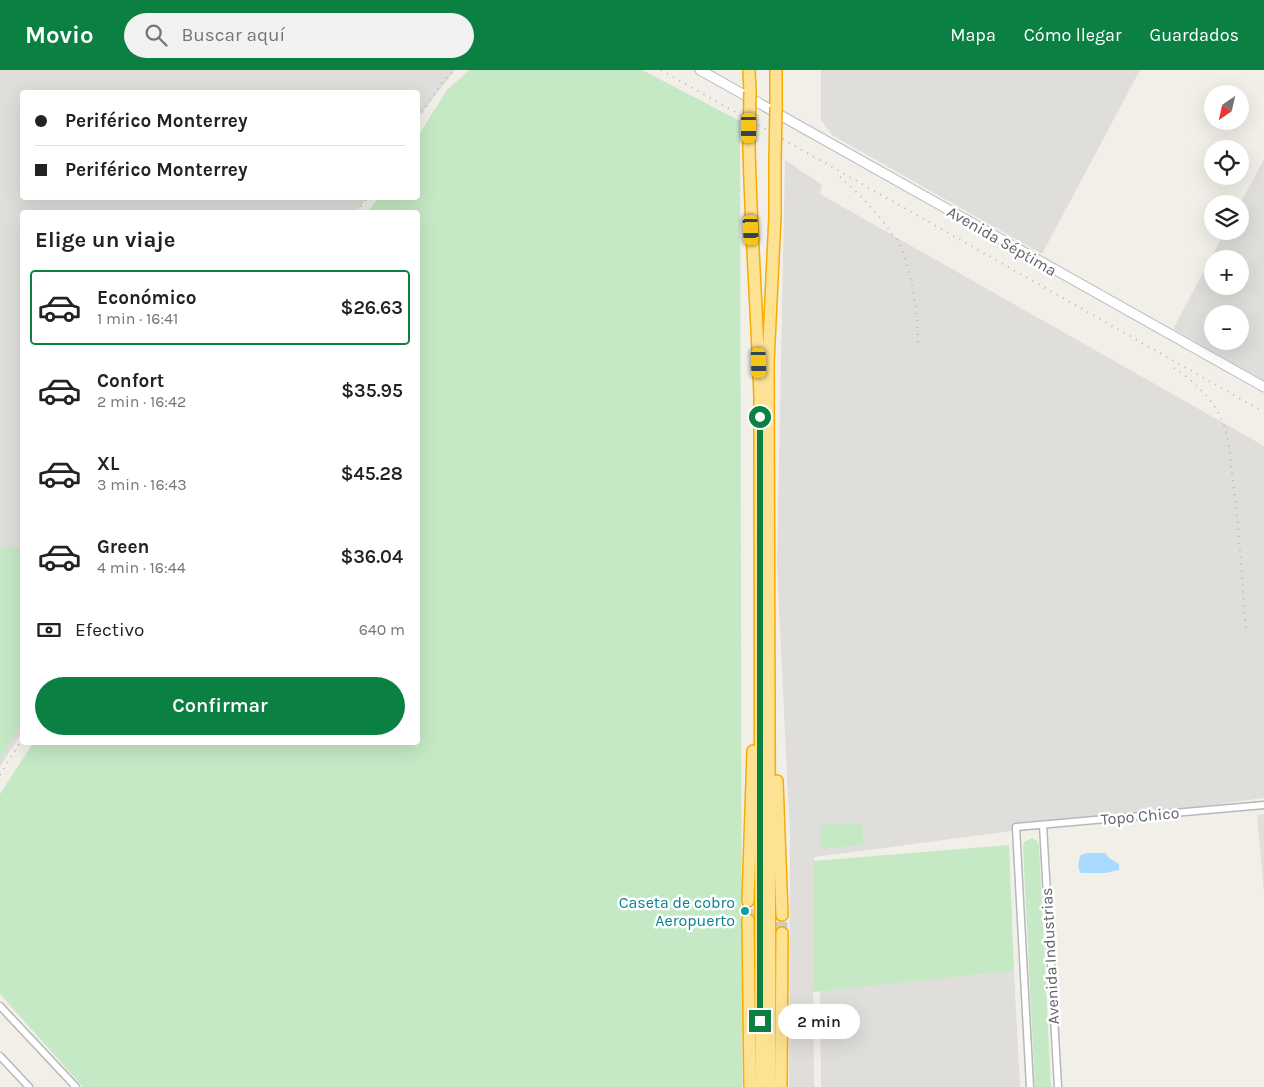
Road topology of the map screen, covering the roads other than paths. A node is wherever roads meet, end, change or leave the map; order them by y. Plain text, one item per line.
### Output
1 (700, 70) edge
2 (750, 70) edge
3 (776, 70) edge
4 (745, 93) junction
5 (1264, 387) edge
6 (765, 710) junction
7 (1264, 805) edge
8 (1043, 825) junction
9 (1016, 827) joint
10 (748, 902) tunnel mouth
11 (782, 915) tunnel mouth
12 (748, 920) tunnel mouth
13 (782, 933) tunnel mouth
14 (0, 1006) edge
15 (0, 1056) edge
16 (29, 1087) edge
17 (76, 1087) edge
18 (750, 1087) edge
19 (760, 1087) edge
20 (770, 1087) edge
21 (781, 1087) edge
22 (1030, 1087) edge
23 (1058, 1087) edge

1 - 4 street, Avenida Séptima
2 - 4 highway
3 - 6 highway, bridge
4 - 5 street, Avenida Séptima
4 - 6 highway, bridge
6 - 10 highway
6 - 11 highway
6 - 19 highway
6 - 20 highway
7 - 8 street, Topo Chico
8 - 9 street, Topo Chico
8 - 23 street, Avenida Industrias
9 - 22 street, Avenida Industrias
12 - 18 highway
13 - 21 highway
14 - 17 street
15 - 16 street

